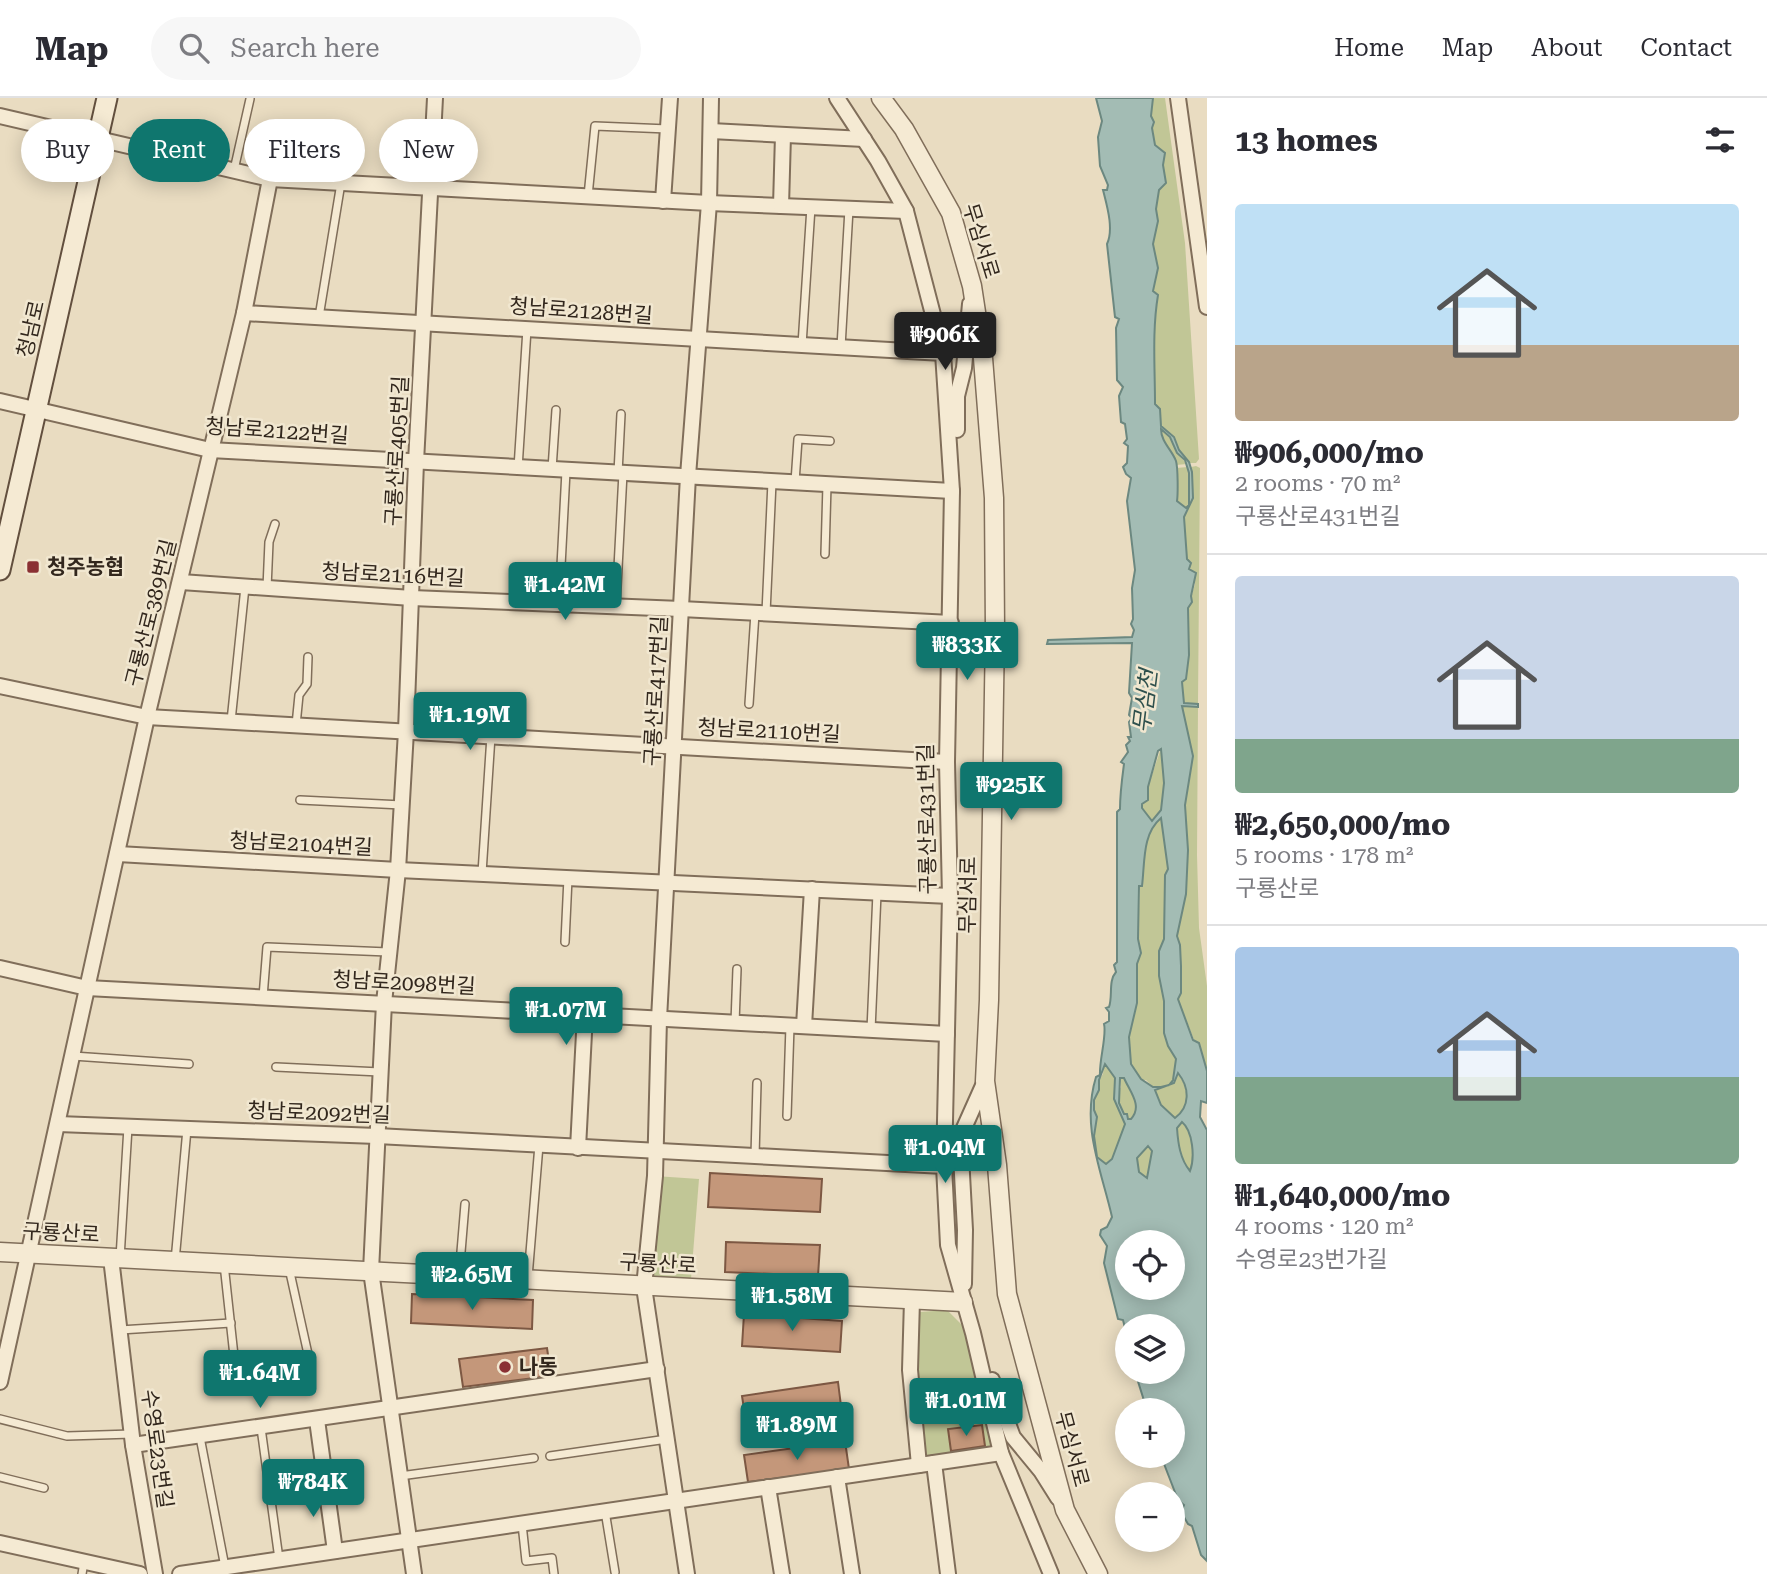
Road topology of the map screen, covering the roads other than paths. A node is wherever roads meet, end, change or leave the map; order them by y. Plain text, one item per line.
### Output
1 (107, 98) edge
2 (435, 98) edge
3 (670, 98) edge
4 (711, 98) edge
5 (837, 98) edge
6 (881, 98) edge
7 (1178, 98) edge
8 (250, 99) edge
9 (0, 116) edge
10 (102, 119) edge
11 (21, 121) edge
12 (668, 129) junction
13 (710, 131) junction
14 (783, 135) junction
15 (864, 139) junction
16 (114, 143) edge
17 (233, 171) junction
18 (244, 173) edge
19 (88, 182) edge
20 (269, 182) edge
21 (324, 182) edge
22 (342, 183) junction
23 (430, 187) junction
24 (589, 196) junction
25 (663, 201) junction
26 (709, 203) junction
27 (781, 206) junction
28 (811, 207) junction
29 (849, 209) junction
30 (906, 211) junction
31 (972, 286) junction
32 (1207, 307) edge
33 (244, 313) junction
34 (319, 317) junction
35 (425, 322) junction
36 (527, 329) junction
37 (697, 339) junction
38 (802, 345) junction
39 (841, 347) junction
40 (943, 353) junction
41 (0, 401) edge
42 (36, 410) junction
43 (556, 410) dead end
44 (621, 414) dead end
45 (830, 441) dead end
46 (210, 450) junction
47 (416, 462) junction
48 (951, 466) junction
49 (518, 468) junction
50 (559, 470) junction
51 (621, 473) junction
52 (688, 476) junction
53 (772, 481) junction
54 (795, 482) junction
55 (827, 484) junction
56 (952, 491) junction
57 (275, 524) dead end
58 (825, 554) dead end
59 (0, 570) edge
60 (181, 582) junction
61 (245, 587) junction
62 (267, 588) junction
63 (412, 598) junction
64 (559, 604) junction
65 (617, 607) junction
66 (681, 609) junction
67 (761, 613) junction
68 (951, 623) junction
69 (308, 657) dead end
70 (0, 686) edge
71 (749, 704) dead end
72 (148, 717) junction
73 (231, 722) junction
74 (296, 725) junction
75 (406, 731) junction
76 (491, 736) junction
77 (674, 746) junction
78 (947, 762) junction
79 (300, 800) dead end
80 (402, 805) junction
81 (118, 854) junction
82 (398, 870) junction
83 (482, 874) junction
84 (568, 877) junction
85 (667, 882) junction
86 (812, 889) junction
87 (877, 892) junction
88 (950, 896) junction
89 (565, 942) dead end
90 (388, 952) junction
91 (0, 968) edge
92 (737, 969) dead end
93 (87, 988) junction
94 (263, 997) junction
95 (384, 1003) junction
96 (585, 1014) junction
97 (659, 1019) junction
98 (735, 1023) junction
99 (797, 1026) junction
100 (871, 1030) junction
101 (947, 1034) junction
102 (73, 1056) junction
103 (189, 1065) dead end
104 (276, 1067) dead end
105 (380, 1072) junction
106 (985, 1081) junction
107 (757, 1083) dead end
108 (788, 1116) dead end
109 (58, 1124) junction
110 (128, 1127) junction
111 (187, 1129) junction
112 (377, 1136) junction
113 (539, 1146) junction
114 (578, 1148) junction
115 (654, 1152) junction
116 (755, 1157) junction
117 (944, 1166) junction
118 (465, 1204) dead end
119 (0, 1252) edge
120 (30, 1254) junction
121 (116, 1258) junction
122 (175, 1261) junction
123 (224, 1264) junction
124 (289, 1267) junction
125 (371, 1271) junction
126 (459, 1276) junction
127 (528, 1280) junction
128 (645, 1287) junction
129 (912, 1300) junction
130 (963, 1302) junction
131 (231, 1323) junction
132 (120, 1330) junction
133 (308, 1354) dead end
134 (235, 1365) dead end
135 (657, 1369) junction
136 (0, 1382) edge
137 (391, 1407) junction
138 (0, 1419) edge
139 (317, 1420) junction
140 (261, 1428) junction
141 (200, 1437) junction
142 (667, 1439) junction
143 (132, 1440) junction
144 (1001, 1453) junction
145 (550, 1456) dead end
146 (534, 1458) dead end
147 (927, 1464) junction
148 (0, 1476) edge
149 (400, 1476) junction
150 (837, 1477) junction
151 (768, 1487) junction
152 (44, 1488) dead end
153 (677, 1501) junction
154 (1065, 1510) junction
155 (605, 1511) junction
156 (522, 1524) junction
157 (409, 1540) junction
158 (0, 1543) edge
159 (335, 1551) junction
160 (279, 1559) junction
161 (225, 1567) junction
162 (83, 1568) edge
163 (615, 1572) dead end
164 (140, 1574) edge
165 (155, 1574) edge
166 (180, 1574) edge
167 (414, 1574) edge
168 (554, 1574) edge
169 (687, 1574) edge
170 (782, 1574) edge
171 (852, 1574) edge
172 (948, 1574) edge
173 (1051, 1574) edge
174 (1098, 1574) edge

1 - 10 main road, 청남로
2 - 23 street, 구룡산로405번길
3 - 12 street
4 - 13 street, 구룡산로417번길
5 - 15 street, 구룡산로431번길
6 - 31 street, 무심서로
7 - 32 street
8 - 17 lane
9 - 11 street
12 - 24 lane
12 - 25 street
13 - 14 street
13 - 26 street, 구룡산로417번길
14 - 15 street
14 - 27 street
15 - 30 street, 구룡산로431번길
16 - 17 street
17 - 18 street
19 - 42 main road, 청남로
20 - 33 street, 구룡산로389번길
21 - 22 street
22 - 23 street
22 - 34 lane
23 - 24 street
23 - 35 street, 구룡산로405번길
24 - 25 street
25 - 26 street
26 - 27 street
26 - 37 street, 구룡산로417번길
27 - 28 street
28 - 29 street
28 - 38 lane
29 - 30 street
29 - 39 lane
30 - 40 street, 구룡산로431번길
31 - 48 street
31 - 106 street, 무심서로
33 - 34 street, 청남로2128번길
33 - 46 street, 구룡산로389번길
34 - 35 street, 청남로2128번길
35 - 36 street, 청남로2128번길
35 - 47 street, 구룡산로405번길
36 - 37 street, 청남로2128번길
36 - 49 lane
37 - 38 street, 청남로2128번길
37 - 52 street, 구룡산로417번길
38 - 39 street, 청남로2128번길
39 - 40 street, 청남로2128번길
40 - 48 street, 구룡산로431번길
41 - 42 street, 청남로2122번길
42 - 46 street, 청남로2122번길
42 - 59 main road, 청남로
43 - 50 lane
44 - 51 lane
45 - 54 lane
46 - 47 street, 청남로2122번길
46 - 60 street, 구룡산로389번길
47 - 49 street, 청남로2122번길
47 - 63 street, 구룡산로405번길
48 - 56 street, 구룡산로431번길
49 - 50 street, 청남로2122번길
50 - 51 street, 청남로2122번길
50 - 64 lane
51 - 52 street, 청남로2122번길
51 - 65 lane
52 - 53 street, 청남로2122번길
52 - 66 street, 구룡산로417번길
53 - 54 street, 청남로2122번길
53 - 67 lane
54 - 55 street, 청남로2122번길
55 - 56 street, 청남로2122번길
55 - 58 lane
56 - 68 street, 구룡산로431번길
57 - 62 lane
60 - 61 street, 청남로2116번길
60 - 72 street, 구룡산로389번길
61 - 62 street, 청남로2116번길
61 - 73 lane
62 - 63 street, 청남로2116번길
63 - 64 street, 청남로2116번길
63 - 75 street, 구룡산로405번길
64 - 65 street, 청남로2116번길
65 - 66 street, 청남로2116번길
66 - 67 street, 청남로2116번길
66 - 77 street, 구룡산로417번길
67 - 68 street, 청남로2116번길
67 - 71 lane
68 - 78 street, 구룡산로431번길
69 - 74 lane
70 - 72 street, 청남로2110번길
72 - 73 street, 청남로2110번길
72 - 81 street, 구룡산로389번길
73 - 74 street, 청남로2110번길
74 - 75 street, 청남로2110번길
75 - 76 street, 청남로2110번길
75 - 80 street, 구룡산로405번길
76 - 77 street, 청남로2110번길
76 - 83 lane
77 - 78 street, 청남로2110번길
77 - 85 street, 구룡산로417번길
78 - 88 street, 구룡산로431번길
79 - 80 lane
80 - 82 street, 구룡산로405번길
81 - 82 street, 청남로2104번길
81 - 93 street, 구룡산로389번길
82 - 83 street, 청남로2104번길
82 - 90 street, 구룡산로405번길
83 - 84 street, 청남로2104번길
84 - 85 street, 청남로2104번길
84 - 89 lane
85 - 86 street, 청남로2104번길
85 - 97 street, 구룡산로417번길
86 - 87 street, 청남로2104번길
86 - 99 street
87 - 88 street, 청남로2104번길
87 - 100 lane
88 - 101 street, 구룡산로431번길
90 - 94 lane, 청남로2098번길
90 - 95 street, 구룡산로405번길
91 - 93 street, 청남로2098번길
92 - 98 lane
93 - 94 street, 청남로2098번길
93 - 102 street, 구룡산로389번길
94 - 95 street, 청남로2098번길
95 - 96 street, 청남로2098번길
95 - 105 street, 구룡산로405번길
96 - 97 street, 청남로2098번길
96 - 114 street
97 - 98 street, 청남로2098번길
97 - 115 street, 구룡산로417번길
98 - 99 street, 청남로2098번길
99 - 100 street, 청남로2098번길
99 - 108 lane
100 - 101 street, 청남로2098번길
101 - 117 street, 구룡산로431번길
102 - 103 lane
102 - 109 street, 구룡산로389번길
104 - 105 lane
105 - 112 street, 구룡산로405번길
106 - 130 street
106 - 154 street, 무심서로
107 - 116 lane
109 - 110 street, 청남로2092번길
109 - 120 street, 구룡산로389번길
110 - 111 street, 청남로2092번길
110 - 121 lane, 구룡산로
111 - 112 street, 청남로2092번길
111 - 122 lane
112 - 113 street, 청남로2092번길
112 - 125 street, 구룡산로405번길
113 - 114 street, 청남로2092번길
113 - 127 lane
114 - 115 street, 청남로2092번길
115 - 116 street, 청남로2092번길
115 - 128 street, 구룡산로417번길
116 - 117 street, 청남로2092번길
117 - 130 street, 구룡산로431번길
118 - 126 lane
119 - 120 street, 구룡산로
120 - 121 street, 구룡산로
120 - 136 street, 구룡산로389번길
121 - 122 street, 구룡산로
121 - 132 street, 수영로23번길
122 - 123 street, 구룡산로
123 - 124 street, 구룡산로
123 - 131 lane
124 - 125 street, 구룡산로
124 - 133 lane
125 - 126 street, 구룡산로
125 - 137 street, 구룡산로405번길
126 - 127 street, 구룡산로
127 - 128 street, 구룡산로
128 - 129 street, 구룡산로
128 - 135 street, 구룡산로417번길
129 - 130 street, 구룡산로
129 - 147 street
130 - 144 street
130 - 154 street
131 - 132 lane
131 - 134 lane
132 - 143 street, 수영로23번길
135 - 137 street
135 - 142 street, 구룡산로417번길
137 - 139 street
137 - 149 street, 구룡산로405번길
138 - 143 lane
139 - 140 street
139 - 159 street
140 - 141 street
140 - 160 lane
141 - 143 street
141 - 161 lane
142 - 145 lane
142 - 153 street, 구룡산로417번길
143 - 165 street, 수영로23번길
144 - 147 street
144 - 173 street
146 - 149 lane
147 - 150 street
147 - 172 street
148 - 152 lane
149 - 157 street, 구룡산로405번길
150 - 151 street
150 - 171 street
151 - 153 street
151 - 170 street
153 - 155 street
153 - 169 street, 구룡산로417번길
154 - 174 street, 무심서로
155 - 156 street
155 - 163 lane
156 - 157 street
156 - 168 lane
157 - 159 street
157 - 167 street, 구룡산로405번길
158 - 162 street
159 - 160 street
160 - 161 street
161 - 166 street
162 - 164 street

